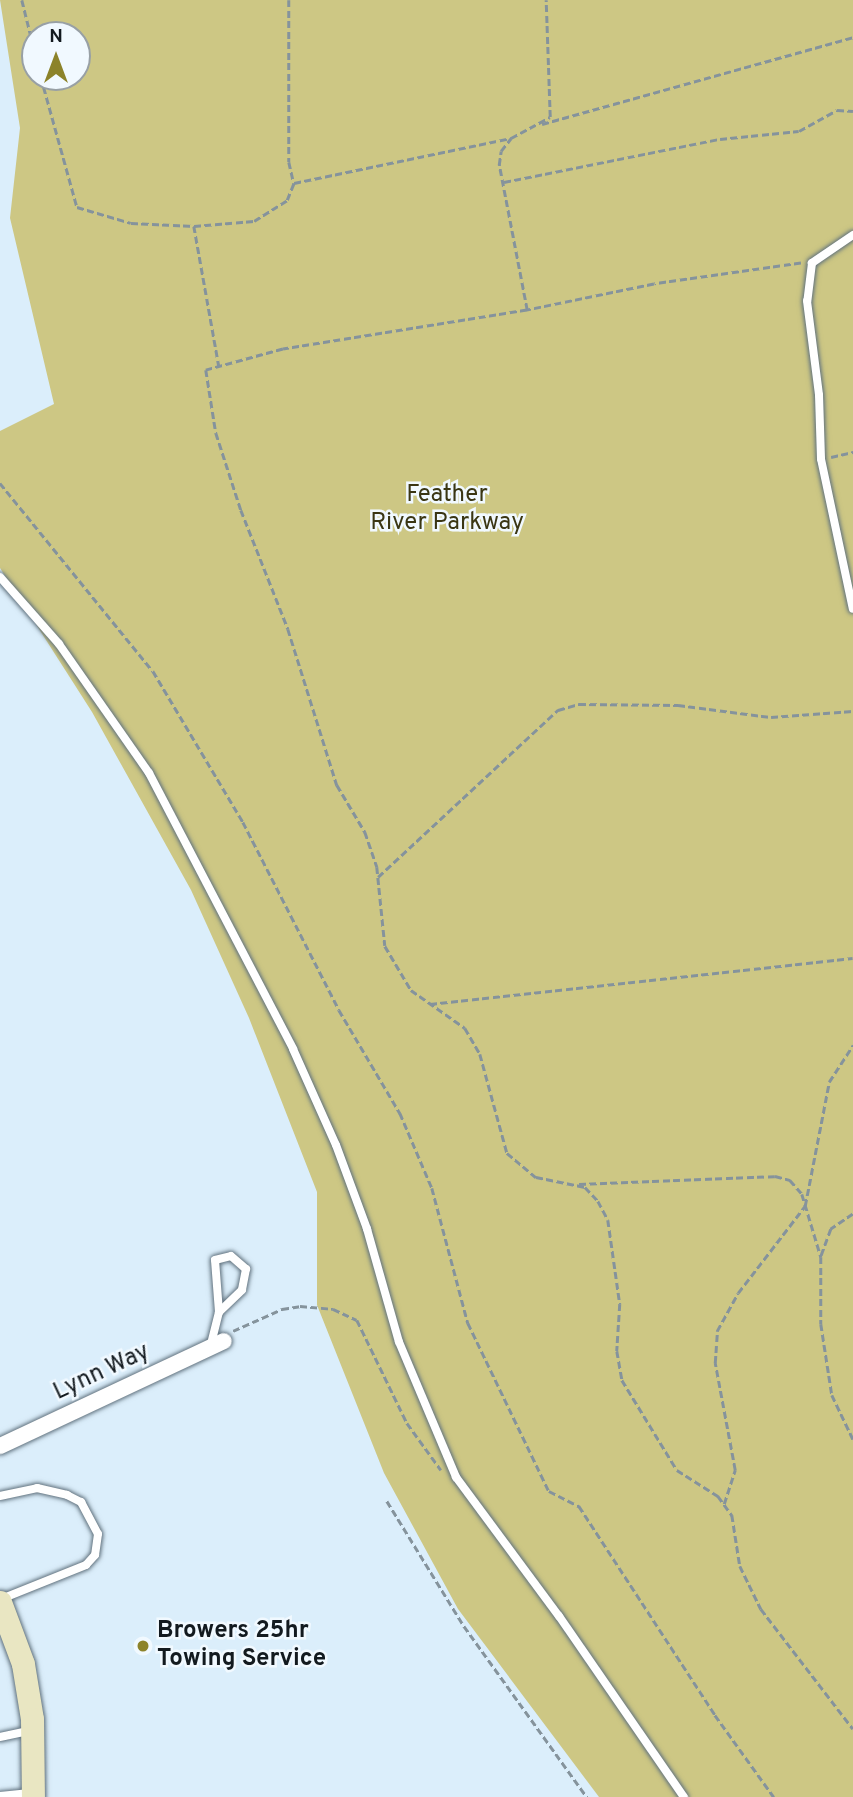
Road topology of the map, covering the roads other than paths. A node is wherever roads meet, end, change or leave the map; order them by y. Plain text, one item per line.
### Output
1 (853, 235) edge
2 (0, 577) edge
3 (853, 609) edge
4 (219, 1312) junction
5 (217, 1344) joint
6 (0, 1446) edge
7 (0, 1496) edge
8 (0, 1601) edge
9 (32, 1730) junction
10 (0, 1737) edge
11 (33, 1795) edge
12 (0, 1796) edge
13 (684, 1797) edge

1 - 3 lane
2 - 13 lane
4 - 4 lane
4 - 5 lane
5 - 6 street, Lynn Way
7 - 8 lane
8 - 9 main road
9 - 10 lane
9 - 11 main road
11 - 12 lane

